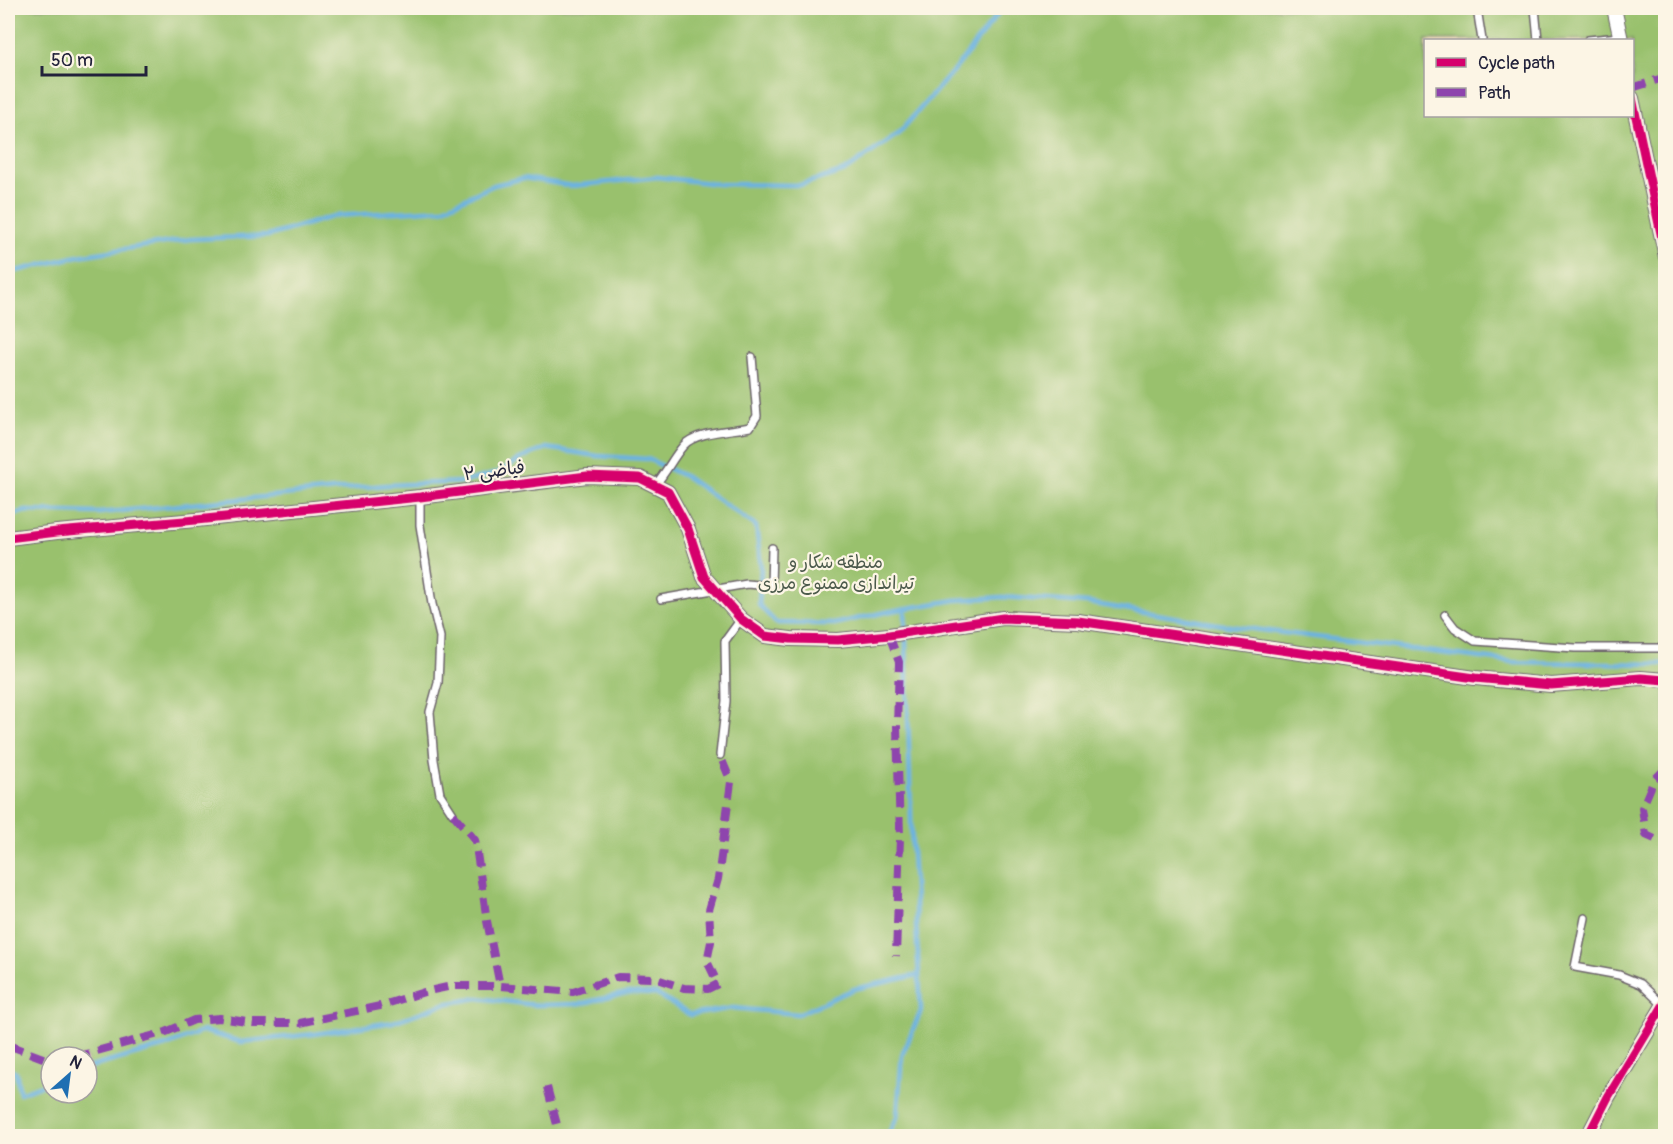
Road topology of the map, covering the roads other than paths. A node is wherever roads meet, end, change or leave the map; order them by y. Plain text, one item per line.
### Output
1 (1535, 8) edge
2 (1614, 8) edge
3 (1478, 15) dead end
4 (1482, 39) edge
5 (1538, 39) edge
6 (1620, 39) edge
7 (1634, 108) edge
8 (1665, 257) edge
9 (752, 357) dead end
10 (655, 485) junction
11 (420, 497) junction
12 (8, 538) edge
13 (772, 548) dead end
14 (715, 590) junction
15 (661, 599) dead end
16 (1446, 615) dead end
17 (741, 619) junction
18 (1665, 648) edge
19 (1665, 680) edge
20 (720, 755) dead end
21 (453, 814) dead end
22 (1585, 918) dead end
23 (1665, 1004) edge
24 (1588, 1137) edge

1 - 5 lane
2 - 6 street
3 - 4 lane
7 - 8 street
9 - 10 lane
10 - 11 street, فیاضی ۲
10 - 14 street
11 - 12 street, فیاضی ۲
11 - 21 lane
13 - 14 lane
14 - 15 lane
14 - 17 street
16 - 18 lane
17 - 19 street
17 - 20 lane
22 - 23 lane
23 - 24 street

